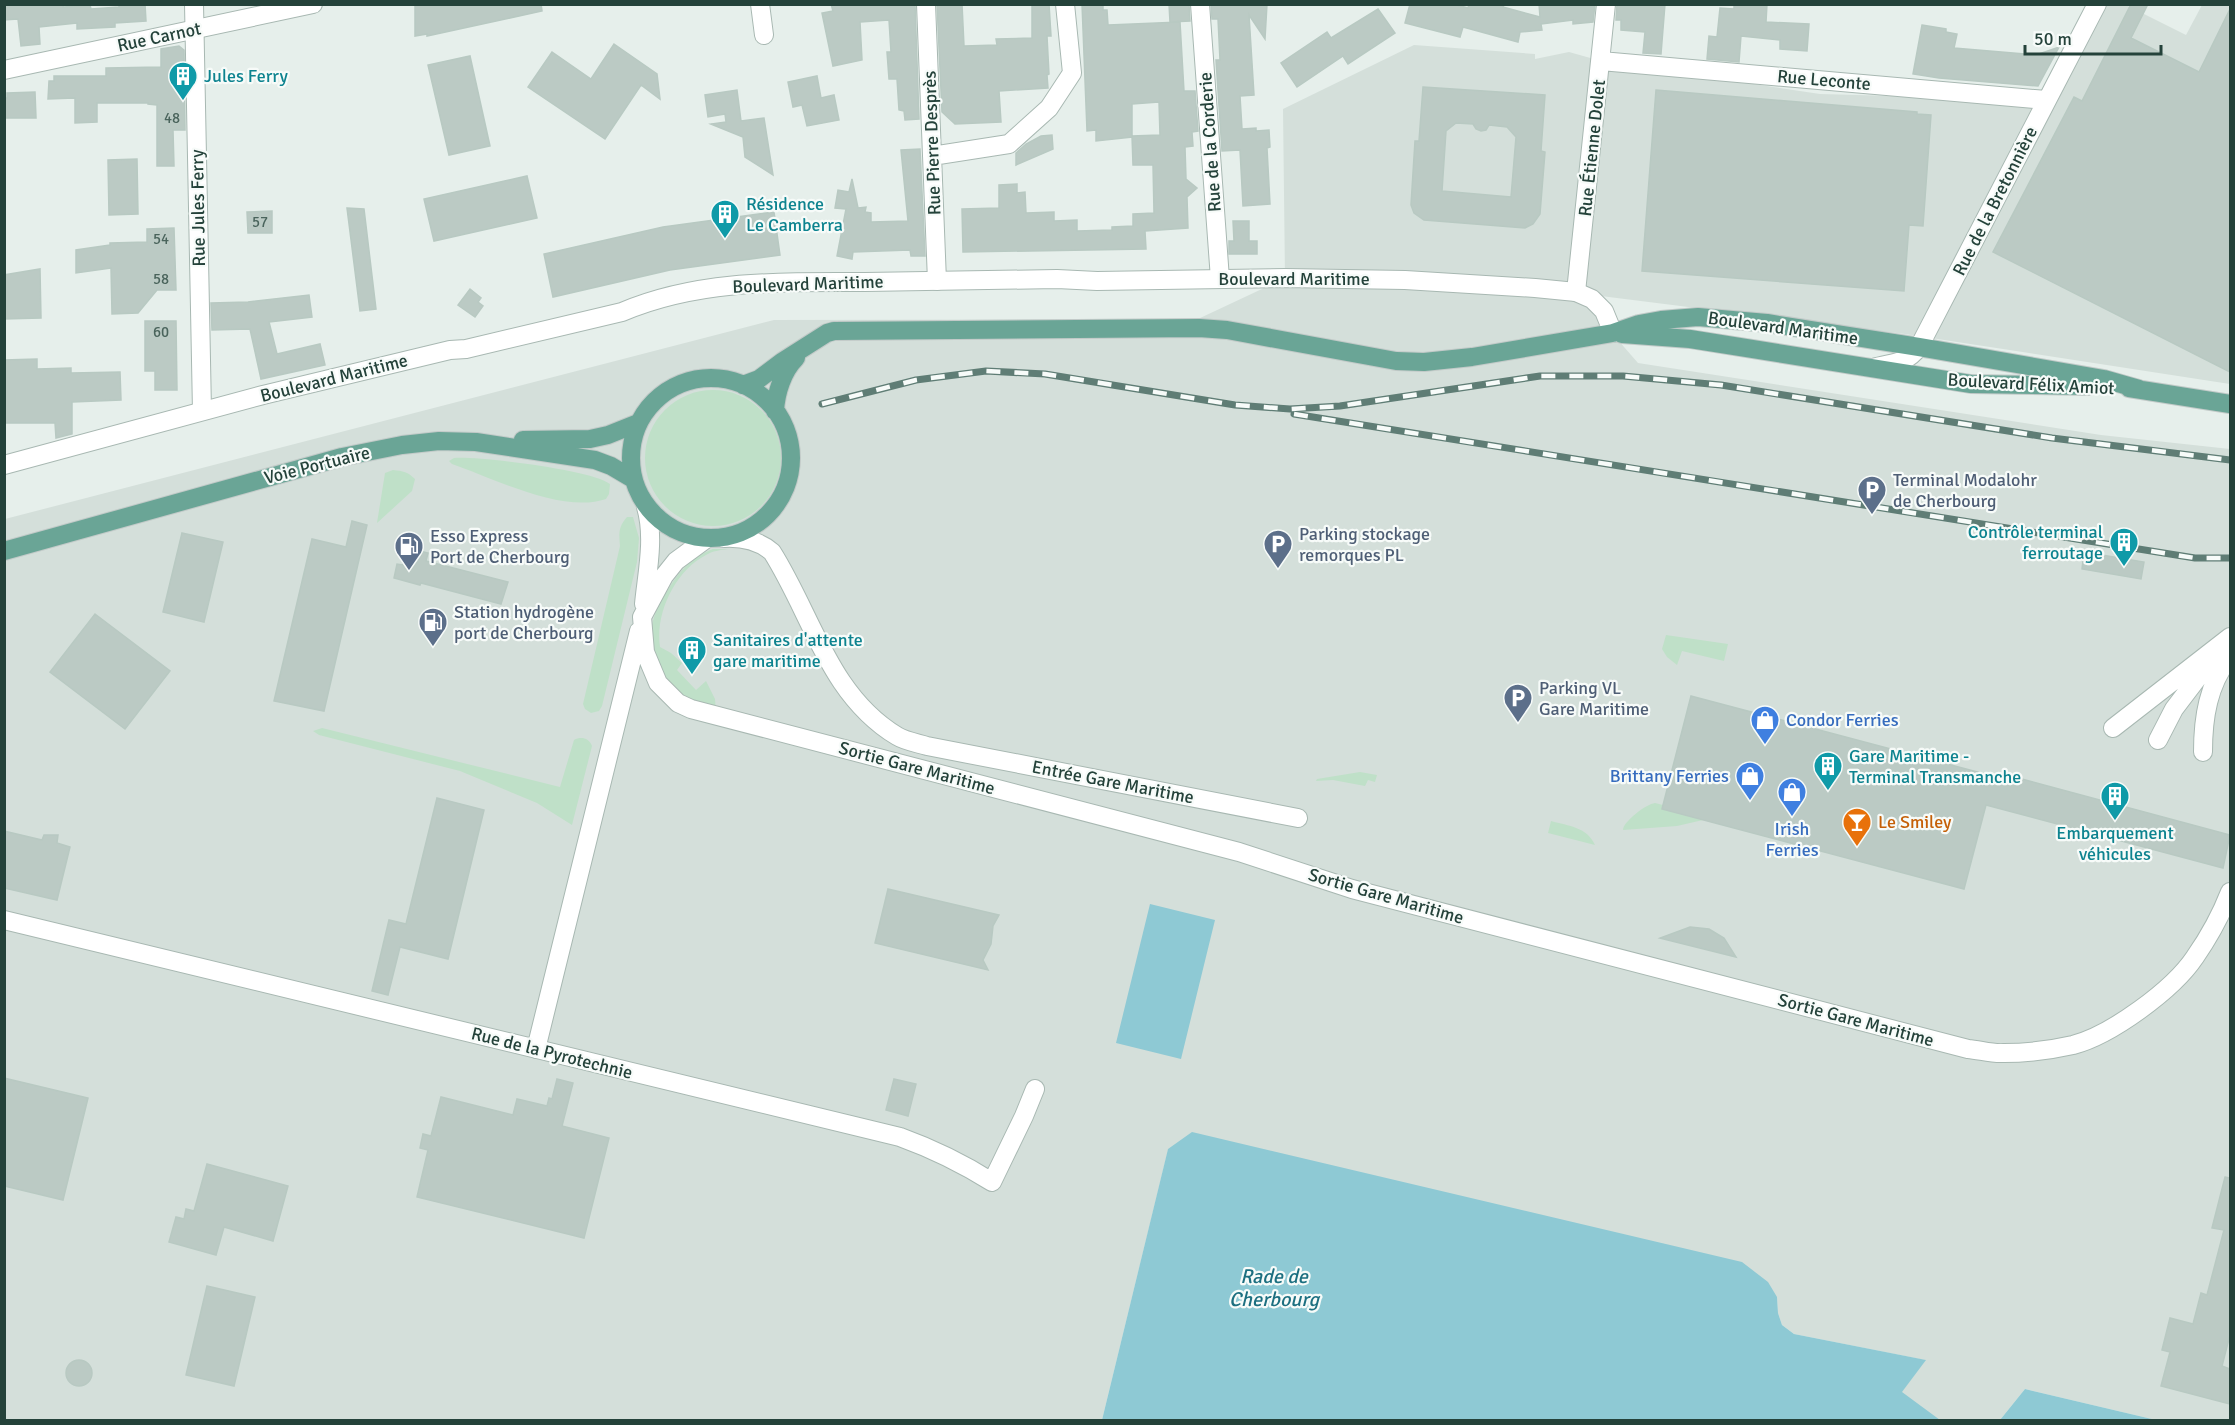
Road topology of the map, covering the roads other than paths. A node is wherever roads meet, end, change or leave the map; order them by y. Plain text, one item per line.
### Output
1 (194, 4) edge
2 (313, 4) edge
3 (760, 4) edge
4 (926, 4) edge
5 (1065, 4) edge
6 (1200, 4) edge
7 (1606, 4) edge
8 (2097, 4) edge
9 (194, 30) junction
10 (764, 35) dead end
11 (1601, 61) junction
12 (4, 70) edge
13 (2046, 100) junction
14 (932, 156) junction
15 (1220, 279) junction
16 (937, 281) junction
17 (1576, 292) junction
18 (1613, 333) junction
19 (811, 345) junction
20 (1919, 347) junction
21 (1879, 370) junction
22 (743, 385) junction
23 (2139, 388) junction
24 (2230, 404) edge
25 (202, 411) junction
26 (775, 411) junction
27 (638, 423) junction
28 (476, 442) junction
29 (4, 465) edge
30 (633, 479) junction
31 (646, 507) junction
32 (715, 538) junction
33 (4, 551) edge
34 (642, 617) junction
35 (2230, 637) edge
36 (2230, 642) edge
37 (2230, 657) edge
38 (2113, 728) dead end
39 (2158, 740) dead end
40 (2203, 752) dead end
41 (1298, 818) dead end
42 (2230, 892) edge
43 (4, 920) edge
44 (536, 1049) junction
45 (1035, 1089) dead end

1 - 9 street, Rue Jules Ferry
2 - 9 street, Rue Carnot
3 - 10 street
4 - 14 street, Rue Pierre Desprès
5 - 14 street
6 - 15 street, Rue de la Corderie
7 - 11 street, Rue Étienne Dolet
8 - 13 street, Rue de la Bretonnière
9 - 12 street, Rue Carnot
9 - 25 street, Rue Jules Ferry
11 - 13 street, Rue Leconte
11 - 17 street, Rue Étienne Dolet
13 - 20 street, Rue de la Bretonnière
14 - 16 street, Rue Pierre Desprès
15 - 16 street, Boulevard Maritime
15 - 17 street, Boulevard Maritime
16 - 25 street, Boulevard Maritime
17 - 18 street, Boulevard Maritime
18 - 19 main road
18 - 20 main road, Boulevard Maritime
18 - 21 main road, Boulevard Maritime
19 - 22 main road
19 - 26 main road
20 - 21 street, Rue de la Bretonnière
20 - 23 main road, Boulevard Félix Amiot
21 - 23 main road, Boulevard Félix Amiot
22 - 26 main road
22 - 27 main road
23 - 24 main road, Boulevard Félix Amiot
25 - 29 street, Boulevard Maritime
26 - 32 main road
27 - 28 main road
27 - 30 main road
28 - 30 main road, Voie Portuaire
28 - 33 main road, Voie Portuaire
30 - 31 main road
31 - 32 main road
31 - 34 street
32 - 34 street
32 - 41 street, Entrée Gare Maritime
34 - 42 street, Sortie Gare Maritime
34 - 44 street
35 - 38 street
36 - 39 street
37 - 40 street
43 - 44 street, Rue de la Pyrotechnie
44 - 45 street, Rue de la Pyrotechnie

